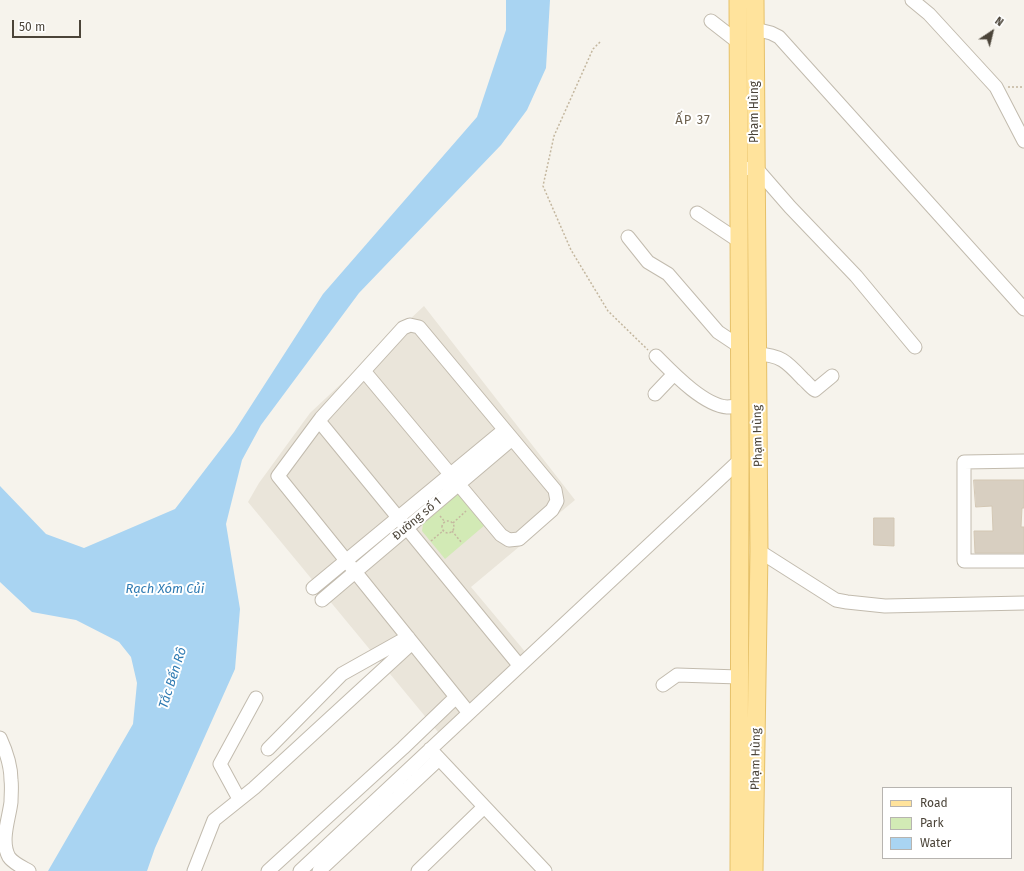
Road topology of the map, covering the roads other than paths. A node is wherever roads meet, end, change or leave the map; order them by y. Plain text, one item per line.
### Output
1 (738, 0) edge
2 (755, 0) edge
3 (912, 0) edge
4 (711, 21) dead end
5 (755, 29) junction
6 (738, 42) junction
7 (1024, 141) edge
8 (747, 168) junction
9 (697, 213) dead end
10 (628, 237) dead end
11 (739, 241) junction
12 (1024, 309) edge
13 (739, 346) junction
14 (916, 347) dead end
15 (757, 354) junction
16 (654, 355) road end
17 (364, 371) junction
18 (674, 374) junction
19 (832, 376) dead end
20 (655, 394) dead end
21 (740, 406) junction
22 (319, 421) junction
23 (508, 434) junction
24 (740, 460) junction
25 (1024, 461) edge
26 (454, 480) junction
27 (398, 517) junction
28 (407, 528) junction
29 (759, 551) junction
30 (346, 560) junction
31 (1024, 561) edge
32 (355, 572) junction
33 (313, 588) dead end
34 (322, 600) dead end
35 (1024, 602) edge
36 (410, 640) junction
37 (519, 665) junction
38 (739, 677) junction
39 (663, 685) dead end
40 (456, 697) junction
41 (256, 698) dead end
42 (469, 713) junction
43 (0, 738) edge
44 (268, 749) dead end
45 (430, 749) junction
46 (439, 759) junction
47 (240, 799) junction
48 (484, 807) junction
49 (4, 856) edge
50 (24, 868) edge
51 (194, 871) edge
52 (268, 871) edge
53 (300, 871) edge
54 (319, 871) edge
55 (418, 871) edge
56 (544, 871) edge
57 (739, 871) edge
58 (754, 871) edge

1 - 6 main road, Phạm Hùng
2 - 5 main road, Phạm Hùng
3 - 7 street
4 - 6 street
5 - 8 main road, Phạm Hùng
5 - 12 street
6 - 8 main road, Phạm Hùng
8 - 11 main road, Phạm Hùng
8 - 14 street
8 - 15 main road, Phạm Hùng
9 - 11 street
10 - 13 street
11 - 13 main road, Phạm Hùng
13 - 21 main road, Phạm Hùng
15 - 19 street
15 - 29 main road, Phạm Hùng
16 - 18 street
17 - 22 street
17 - 23 street
17 - 26 street
18 - 20 street
18 - 21 street
21 - 24 main road, Phạm Hùng
22 - 27 street
22 - 30 street
23 - 26 street
23 - 26 street
24 - 37 street
24 - 38 main road, Phạm Hùng
25 - 31 street
26 - 27 street
26 - 28 street, Đường số 1
27 - 28 street
27 - 30 street
28 - 32 street, Đường số 1
28 - 37 street
29 - 35 street
29 - 58 main road, Phạm Hùng
30 - 32 street
30 - 33 street
32 - 34 street, Đường số 1
32 - 36 street
36 - 40 street
36 - 44 street
36 - 47 street
37 - 42 street
38 - 39 street
38 - 57 main road, Phạm Hùng
40 - 42 street
40 - 52 street
41 - 47 street
42 - 45 street
43 - 49 street
45 - 46 street
45 - 53 street
46 - 48 street
46 - 54 street
47 - 51 street
48 - 55 street
48 - 56 street
49 - 50 street

